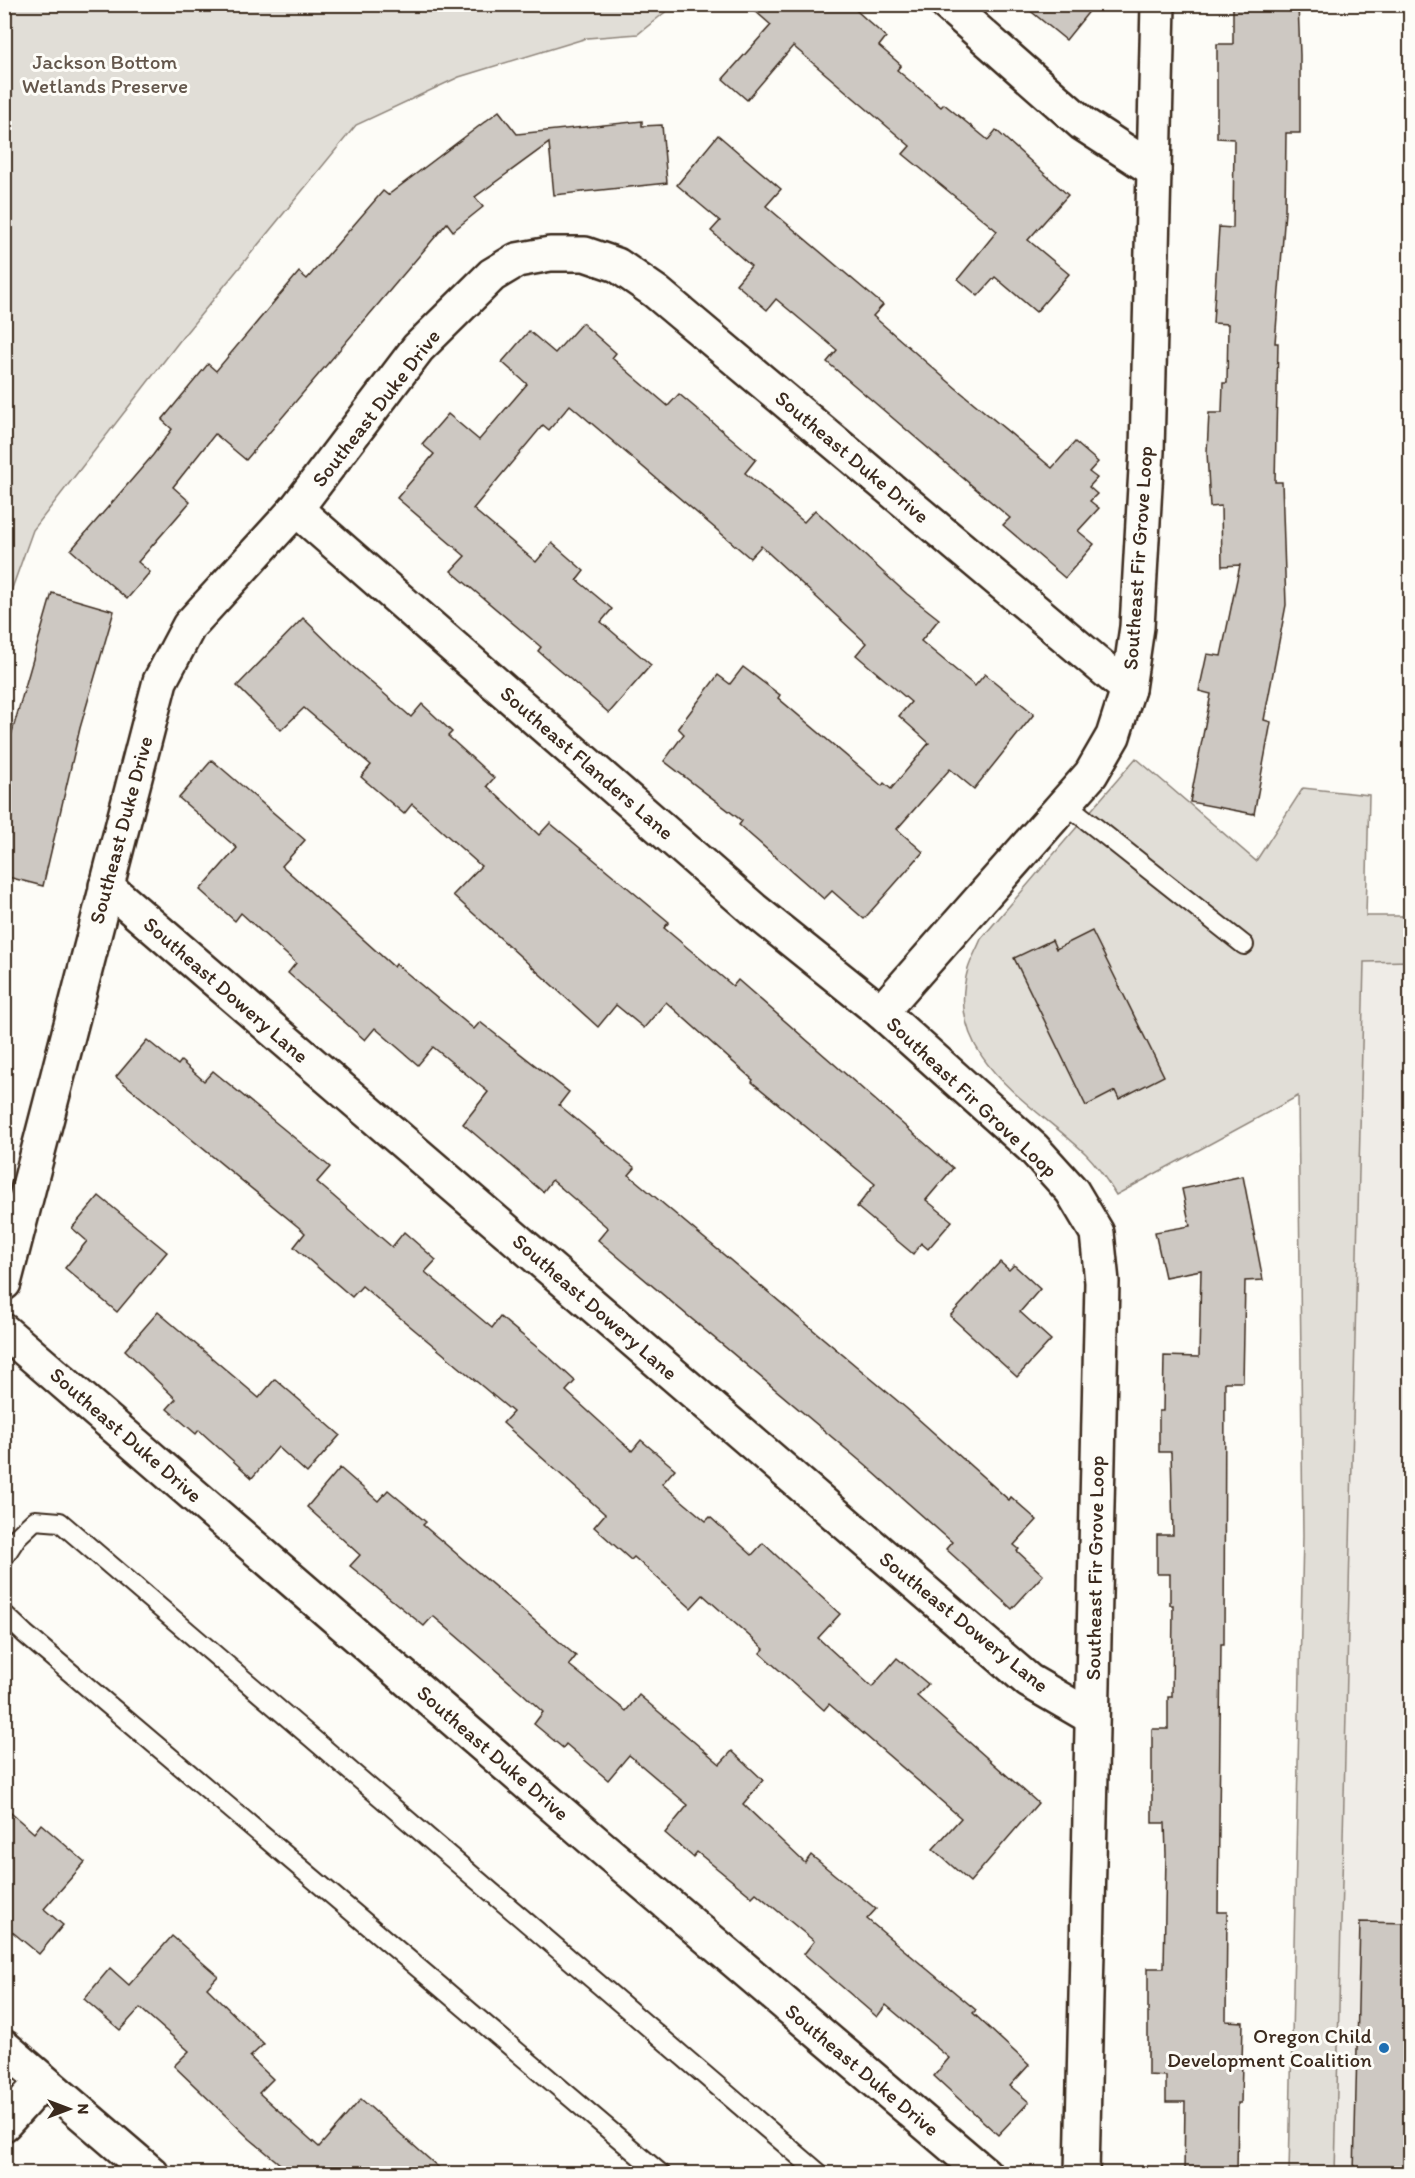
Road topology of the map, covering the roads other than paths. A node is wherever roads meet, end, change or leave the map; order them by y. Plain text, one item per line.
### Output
1 (948, 4) edge
2 (1158, 4) edge
3 (1154, 170) junction
4 (296, 509) junction
5 (1128, 689) junction
6 (1066, 804) junction
7 (106, 886) junction
8 (1244, 945) dead end
9 (881, 1012) junction
10 (4, 1283) edge
11 (4, 1330) edge
12 (4, 1557) edge
13 (4, 1614) edge
14 (1091, 1718) junction
15 (4, 2047) edge
16 (43, 2080) junction
17 (4, 2124) edge
18 (152, 2174) edge
19 (661, 2174) edge
20 (820, 2174) edge
21 (984, 2174) edge
22 (1082, 2174) edge

1 - 3 street
2 - 3 street, Southeast Fir Grove Loop
3 - 5 street, Southeast Fir Grove Loop
4 - 5 street, Southeast Duke Drive
4 - 7 street, Southeast Duke Drive
4 - 9 street, Southeast Flanders Lane
5 - 6 street, Southeast Fir Grove Loop
6 - 8 lane
6 - 9 street, Southeast Fir Grove Loop
7 - 10 street, Southeast Duke Drive
7 - 14 street, Southeast Dowery Lane
9 - 14 street, Southeast Fir Grove Loop
11 - 21 street, Southeast Duke Drive
12 - 20 lane
13 - 19 lane
14 - 22 street, Southeast Fir Grove Loop
15 - 16 street
16 - 17 street
16 - 18 street

